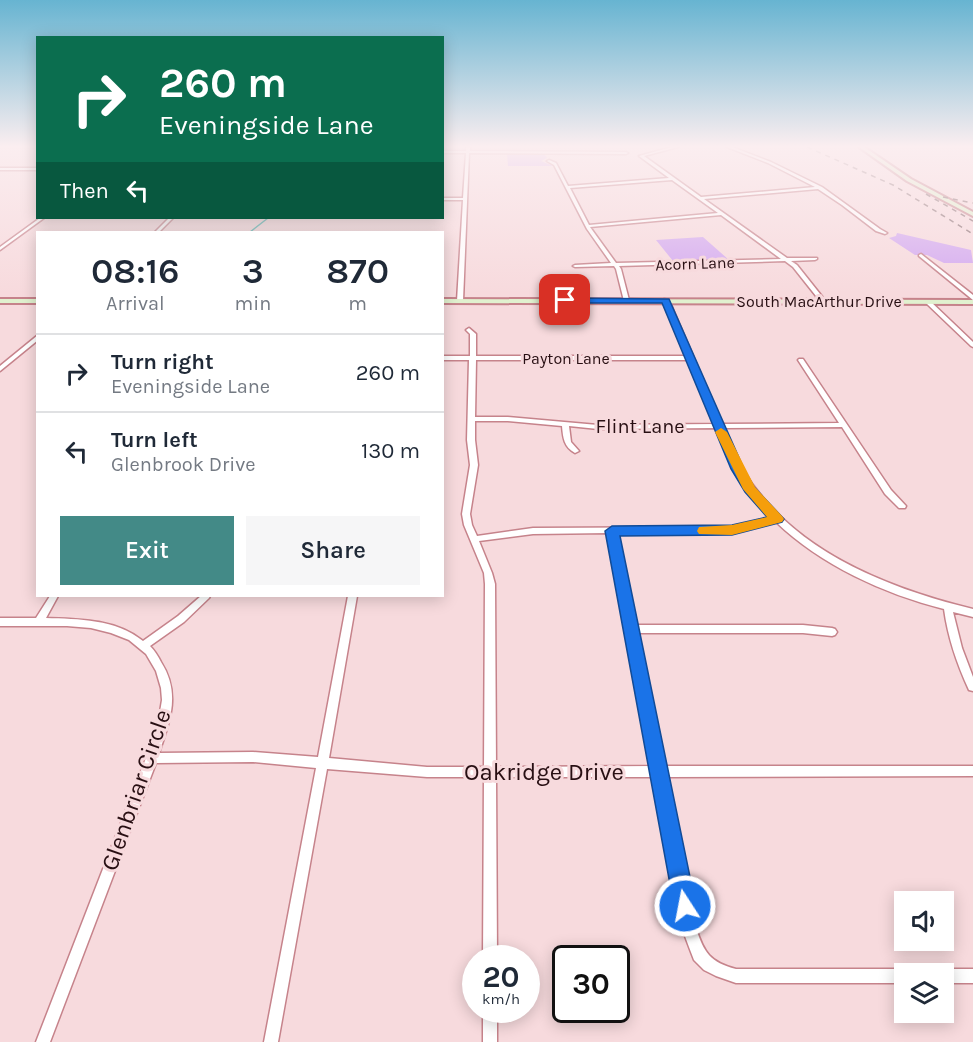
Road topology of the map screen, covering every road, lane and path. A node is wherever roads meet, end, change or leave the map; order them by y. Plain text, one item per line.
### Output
1 (465, 196) edge
2 (571, 196) edge
3 (696, 196) edge
4 (728, 196) edge
5 (831, 196) edge
6 (938, 196) edge
7 (699, 198) junction
8 (444, 199) edge
9 (465, 199) junction
10 (721, 214) junction
11 (973, 214) edge
12 (41, 219) edge
13 (170, 219) edge
14 (588, 226) junction
15 (158, 231) edge
16 (885, 232) dead end
17 (0, 249) edge
18 (921, 255) dead end
19 (815, 260) dead end
20 (786, 261) junction
21 (574, 266) dead end
22 (614, 266) junction
23 (626, 300) junction
24 (666, 300) junction
25 (822, 300) junction
26 (973, 300) edge
27 (0, 301) edge
28 (36, 301) edge
29 (444, 301) edge
30 (460, 301) junction
31 (928, 302) junction
32 (469, 330) dead end
33 (36, 339) edge
34 (973, 345) edge
35 (444, 358) edge
36 (473, 358) junction
37 (689, 358) junction
38 (801, 360) dead end
39 (0, 369) edge
40 (472, 419) junction
41 (564, 425) junction
42 (844, 425) junction
43 (718, 426) junction
44 (575, 451) dead end
45 (903, 506) dead end
46 (777, 519) junction
47 (612, 531) junction
48 (474, 539) junction
49 (53, 597) edge
50 (205, 597) edge
51 (353, 597) edge
52 (948, 608) junction
53 (973, 613) edge
54 (0, 622) edge
55 (38, 623) junction
56 (632, 629) junction
57 (831, 632) dead end
58 (143, 646) junction
59 (973, 687) edge
60 (152, 758) junction
61 (322, 761) junction
62 (659, 771) junction
63 (973, 771) edge
64 (489, 772) junction
65 (490, 945) edge
66 (894, 976) edge
67 (954, 976) edge
68 (973, 976) edge
69 (490, 1023) edge
70 (43, 1042) edge
71 (271, 1042) edge
72 (490, 1042) edge

1 - 9 street
2 - 14 street
3 - 7 street
4 - 7 street
5 - 16 street
6 - 11 street
7 - 10 street
8 - 9 street
9 - 30 street
10 - 14 street
10 - 20 street
12 - 17 street
13 - 15 street
14 - 22 street
18 - 26 street
19 - 20 street, Acorn Lane
20 - 22 street, Acorn Lane
20 - 25 street
21 - 22 street, Acorn Lane
22 - 23 street
23 - 24 street
23 - 30 street
24 - 25 street, South MacArthur Drive
24 - 37 street
25 - 31 street, South MacArthur Drive
26 - 31 street, South MacArthur Drive
27 - 28 street
29 - 30 street
31 - 34 street
32 - 36 street
33 - 39 street
35 - 36 street, Payton Lane
36 - 37 street, Payton Lane
36 - 40 street
37 - 43 street
38 - 42 street
40 - 41 street, Flint Lane
40 - 48 street
41 - 43 street, Flint Lane
41 - 44 street
42 - 43 street, Flint Lane
42 - 45 street
43 - 46 street
46 - 47 street
46 - 52 street
47 - 48 street
47 - 56 street
48 - 64 street
49 - 55 street
50 - 58 street
51 - 61 street
52 - 53 street
52 - 59 street
54 - 55 street, Glenbriar Circle
55 - 58 street, Glenbriar Circle
56 - 57 street
56 - 62 street
58 - 60 street, Glenbriar Circle
60 - 61 street, Oakridge Drive
60 - 70 street, Glenbriar Circle
61 - 64 street, Oakridge Drive
61 - 71 street
62 - 63 street, Oakridge Drive
62 - 64 street, Oakridge Drive
62 - 66 street
64 - 65 street
67 - 68 street
69 - 72 street

